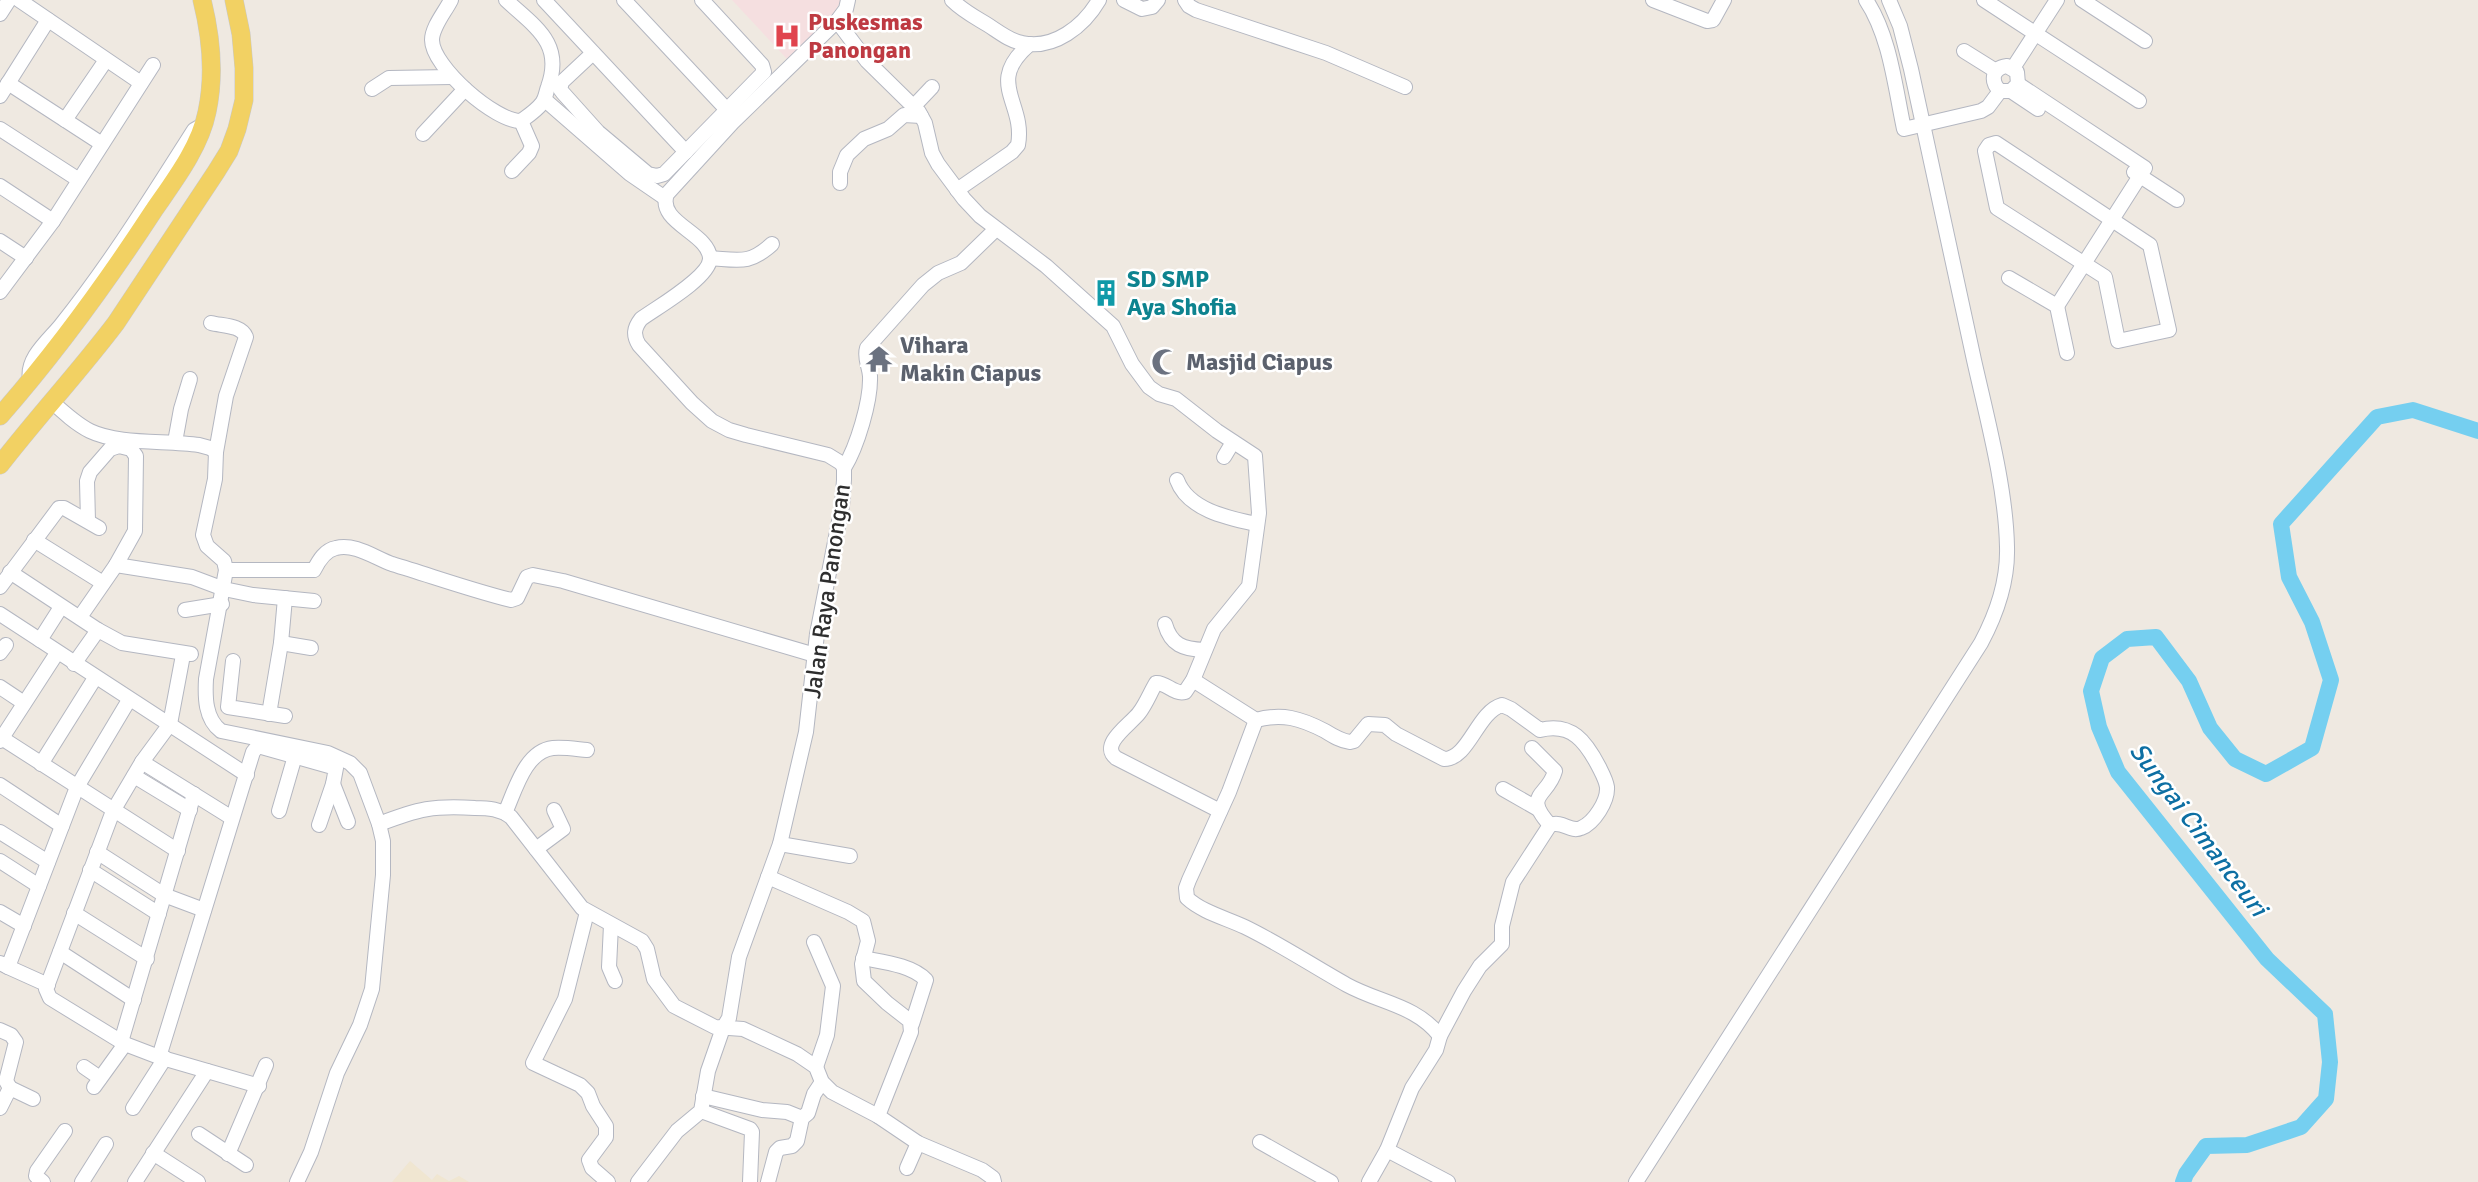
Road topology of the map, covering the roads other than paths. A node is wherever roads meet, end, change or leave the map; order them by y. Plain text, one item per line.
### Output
1 (9, 0) edge
2 (19, 0) edge
3 (202, 0) edge
4 (234, 0) edge
5 (451, 0) edge
6 (506, 0) edge
7 (544, 0) edge
8 (624, 0) edge
9 (702, 0) edge
10 (952, 0) edge
11 (1100, 0) edge
12 (1124, 0) edge
13 (1158, 0) edge
14 (1185, 0) edge
15 (1653, 0) edge
16 (1724, 0) edge
17 (1866, 0) edge
18 (1889, 0) edge
19 (1984, 0) edge
20 (2057, 0) edge
21 (2082, 0) edge
22 (850, 1) edge
23 (0, 14) edge
24 (48, 20) junction
25 (837, 21) junction
26 (2036, 34) junction
27 (2145, 41) dead end
28 (1030, 44) junction
29 (1964, 51) dead end
30 (593, 53) junction
31 (106, 60) junction
32 (153, 65) dead end
33 (2013, 68) junction
34 (1996, 71) junction
35 (452, 77) junction
36 (141, 83) junction
37 (932, 87) dead end
38 (1405, 87) dead end
39 (4, 89) edge
40 (372, 89) dead end
41 (465, 89) junction
42 (2010, 89) junction
43 (545, 100) junction
44 (2140, 101) dead end
45 (728, 111) junction
46 (917, 111) junction
47 (65, 120) junction
48 (522, 121) junction
49 (1923, 125) junction
50 (0, 129) edge
51 (423, 134) dead end
52 (102, 144) junction
53 (686, 152) junction
54 (512, 171) dead end
55 (2140, 176) junction
56 (79, 180) junction
57 (840, 184) dead end
58 (0, 186) edge
59 (957, 190) junction
60 (665, 198) junction
61 (2176, 200) dead end
62 (53, 220) junction
63 (2112, 220) junction
64 (996, 229) junction
65 (0, 241) edge
66 (772, 244) dead end
67 (26, 258) junction
68 (710, 258) junction
69 (2084, 264) junction
70 (2009, 278) dead end
71 (0, 291) edge
72 (2056, 306) junction
73 (211, 323) dead end
74 (2067, 353) dead end
75 (190, 380) dead end
76 (14, 400) junction
77 (51, 401) junction
78 (0, 416) edge
79 (36, 419) junction
80 (175, 442) junction
81 (1233, 442) junction
82 (216, 452) junction
83 (1224, 457) dead end
84 (0, 465) edge
85 (844, 468) junction
86 (1177, 480) dead end
87 (1256, 524) junction
88 (34, 540) junction
89 (116, 565) junction
90 (226, 570) junction
91 (10, 572) junction
92 (103, 583) junction
93 (0, 586) edge
94 (224, 589) junction
95 (285, 598) junction
96 (314, 601) dead end
97 (222, 604) junction
98 (61, 607) junction
99 (185, 610) dead end
100 (0, 614) edge
101 (80, 617) junction
102 (1165, 624) dead end
103 (98, 630) junction
104 (40, 640) junction
105 (281, 643) junction
106 (139, 647) junction
107 (311, 648) dead end
108 (1204, 650) junction
109 (57, 653) junction
110 (815, 655) junction
111 (233, 661) dead end
112 (139, 663) dead end
113 (74, 664) junction
114 (95, 678) junction
115 (1193, 680) junction
116 (0, 687) edge
117 (130, 700) junction
118 (24, 703) junction
119 (269, 714) junction
120 (285, 716) dead end
121 (1256, 720) junction
122 (170, 724) junction
123 (1, 738) edge
124 (1532, 748) dead end
125 (587, 750) dead end
126 (295, 756) junction
127 (142, 762) junction
128 (41, 764) junction
129 (247, 775) junction
130 (134, 776) junction
131 (333, 784) junction
132 (0, 785) edge
133 (76, 787) junction
134 (1503, 789) dead end
135 (194, 794) junction
136 (1537, 806) junction
137 (190, 810) junction
138 (554, 810) dead end
139 (113, 811) junction
140 (279, 811) dead end
141 (1220, 811) junction
142 (505, 813) junction
143 (232, 818) junction
144 (348, 822) dead end
145 (379, 824) junction
146 (2, 825) edge
147 (62, 825) junction
148 (319, 825) dead end
149 (1550, 825) junction
150 (780, 844) junction
151 (536, 849) junction
152 (178, 851) junction
153 (97, 852) junction
154 (850, 856) dead end
155 (0, 861) edge
156 (48, 862) junction
157 (90, 870) junction
158 (768, 877) junction
159 (39, 886) junction
160 (164, 895) junction
161 (204, 910) junction
162 (0, 912) edge
163 (587, 912) junction
164 (75, 913) junction
165 (159, 914) junction
166 (611, 925) junction
167 (24, 926) junction
168 (814, 942) dead end
169 (60, 952) junction
170 (863, 958) junction
171 (147, 959) junction
172 (4, 965) edge
173 (615, 981) dead end
174 (48, 985) junction
175 (134, 1000) junction
176 (912, 1024) junction
177 (723, 1028) junction
178 (0, 1030) edge
179 (1440, 1036) junction
180 (123, 1043) junction
181 (162, 1058) junction
182 (267, 1065) dead end
183 (84, 1067) dead end
184 (816, 1067) junction
185 (207, 1070) junction
186 (822, 1082) junction
187 (259, 1086) junction
188 (10, 1087) junction
189 (33, 1099) dead end
190 (702, 1104) junction
191 (0, 1108) edge
192 (133, 1108) dead end
193 (878, 1116) junction
194 (802, 1118) junction
195 (65, 1131) dead end
196 (199, 1134) dead end
197 (1260, 1142) dead end
198 (918, 1143) junction
199 (106, 1144) dead end
200 (1387, 1150) junction
201 (153, 1153) junction
202 (228, 1154) junction
203 (246, 1165) dead end
204 (907, 1168) dead end
205 (43, 1182) edge
206 (82, 1182) edge
207 (135, 1182) edge
208 (198, 1182) edge
209 (297, 1182) edge
210 (608, 1182) edge
211 (638, 1182) edge
212 (750, 1182) edge
213 (768, 1182) edge
214 (994, 1182) edge
215 (1331, 1182) edge
216 (1369, 1182) edge
217 (1448, 1182) edge
218 (1636, 1182) edge

1 - 23 street
2 - 24 street
3 - 76 main road
4 - 77 main road
5 - 35 street
6 - 43 street
7 - 30 street
8 - 45 street
9 - 45 street
10 - 28 street
11 - 28 street
12 - 13 street
14 - 38 street
15 - 16 street
17 - 49 street
18 - 49 street
19 - 26 street
20 - 26 street
21 - 27 street
22 - 25 street
24 - 31 street
24 - 39 street
25 - 46 street
25 - 60 street
26 - 33 street
26 - 44 street
28 - 59 street
29 - 34 street
30 - 53 street
30 - 53 street
31 - 36 street
31 - 47 street
32 - 36 street
33 - 34 street
33 - 42 street
34 - 42 street
35 - 40 street
35 - 41 street
36 - 52 street
37 - 46 street
39 - 47 street
41 - 48 street
41 - 51 street
42 - 49 street
42 - 55 street
43 - 48 street
43 - 60 street
45 - 53 street
46 - 57 street
46 - 59 street
47 - 52 street
48 - 54 street
49 - 218 street
50 - 56 street
52 - 56 street
55 - 61 street
55 - 63 street
56 - 62 street
58 - 62 street
59 - 64 street
60 - 68 street
62 - 67 street
63 - 69 street
63 - 69 street
63 - 69 street
64 - 81 street
64 - 85 street
65 - 67 street
66 - 68 street
67 - 71 street
68 - 85 street, Jalan Raya Panongan
69 - 72 street
70 - 72 street
72 - 74 street
73 - 82 street
75 - 80 street
76 - 78 main road
76 - 79 main road
77 - 79 main road
77 - 80 street
79 - 84 main road
80 - 82 street
81 - 83 street
81 - 87 street
82 - 90 street
85 - 110 street, Jalan Raya Panongan
86 - 87 street
87 - 108 street
88 - 89 street
88 - 91 street
88 - 92 street
89 - 92 street
89 - 94 street
90 - 94 street
90 - 110 street
91 - 93 street
91 - 98 street
92 - 101 street
94 - 95 street
94 - 97 street
95 - 96 street
95 - 105 street
97 - 99 street
97 - 145 street
98 - 101 street
98 - 104 street
100 - 104 street
101 - 103 street
102 - 108 street
103 - 106 street
103 - 113 street
104 - 109 street
105 - 107 street
105 - 119 street
106 - 112 street
106 - 122 street
108 - 115 street
109 - 113 street
109 - 118 street
110 - 150 street, Jalan Raya Panongan
111 - 119 street
113 - 114 street
114 - 117 street
114 - 128 street
115 - 121 street
115 - 141 street
116 - 118 street
117 - 122 street
117 - 133 street
118 - 123 street
119 - 120 street
121 - 141 street
121 - 149 street
122 - 127 street
122 - 129 street
123 - 128 street
124 - 136 street
125 - 142 street
126 - 129 street
126 - 131 street
126 - 140 street
127 - 130 street
127 - 135 street
128 - 133 street
129 - 143 street
130 - 137 street
130 - 139 street
131 - 144 street
131 - 148 street
132 - 147 street
133 - 139 street
133 - 147 street
134 - 136 street
135 - 137 street
135 - 143 street
136 - 149 street
137 - 152 street
138 - 151 street
139 - 152 street
139 - 153 street
141 - 179 street
142 - 145 street
142 - 151 street
143 - 161 street
145 - 209 street
146 - 156 street
147 - 156 street
149 - 179 street
150 - 154 street
150 - 158 street, Jalan Raya Panongan
151 - 163 street
152 - 160 street
153 - 157 street
153 - 160 street
155 - 159 street
156 - 159 street
157 - 164 street
157 - 165 street
158 - 170 street
158 - 177 street, Jalan Raya Panongan
159 - 167 street
160 - 161 street
160 - 165 street
161 - 181 street
162 - 167 street
163 - 166 street
163 - 210 street
164 - 169 street
164 - 171 street
165 - 171 street
166 - 173 street
166 - 177 street
167 - 172 street
168 - 184 street
169 - 174 street
169 - 175 street
170 - 176 street
170 - 176 street
171 - 175 street
172 - 174 street
174 - 180 street
175 - 180 street
176 - 193 street
177 - 184 street
177 - 190 street, Jalan Raya Panongan
178 - 188 street
179 - 200 street
180 - 181 street
180 - 183 street
181 - 185 street
181 - 192 street
182 - 187 street
184 - 186 street
185 - 187 street
185 - 201 street
186 - 193 street
186 - 194 street
187 - 202 street
188 - 189 street
188 - 191 street
190 - 194 street
190 - 211 street
190 - 212 street
193 - 198 street
194 - 213 street
195 - 205 street
196 - 202 street
197 - 215 street
198 - 204 street
198 - 214 street
199 - 206 street
200 - 216 street
200 - 217 street
201 - 207 street
201 - 208 street
202 - 203 street

